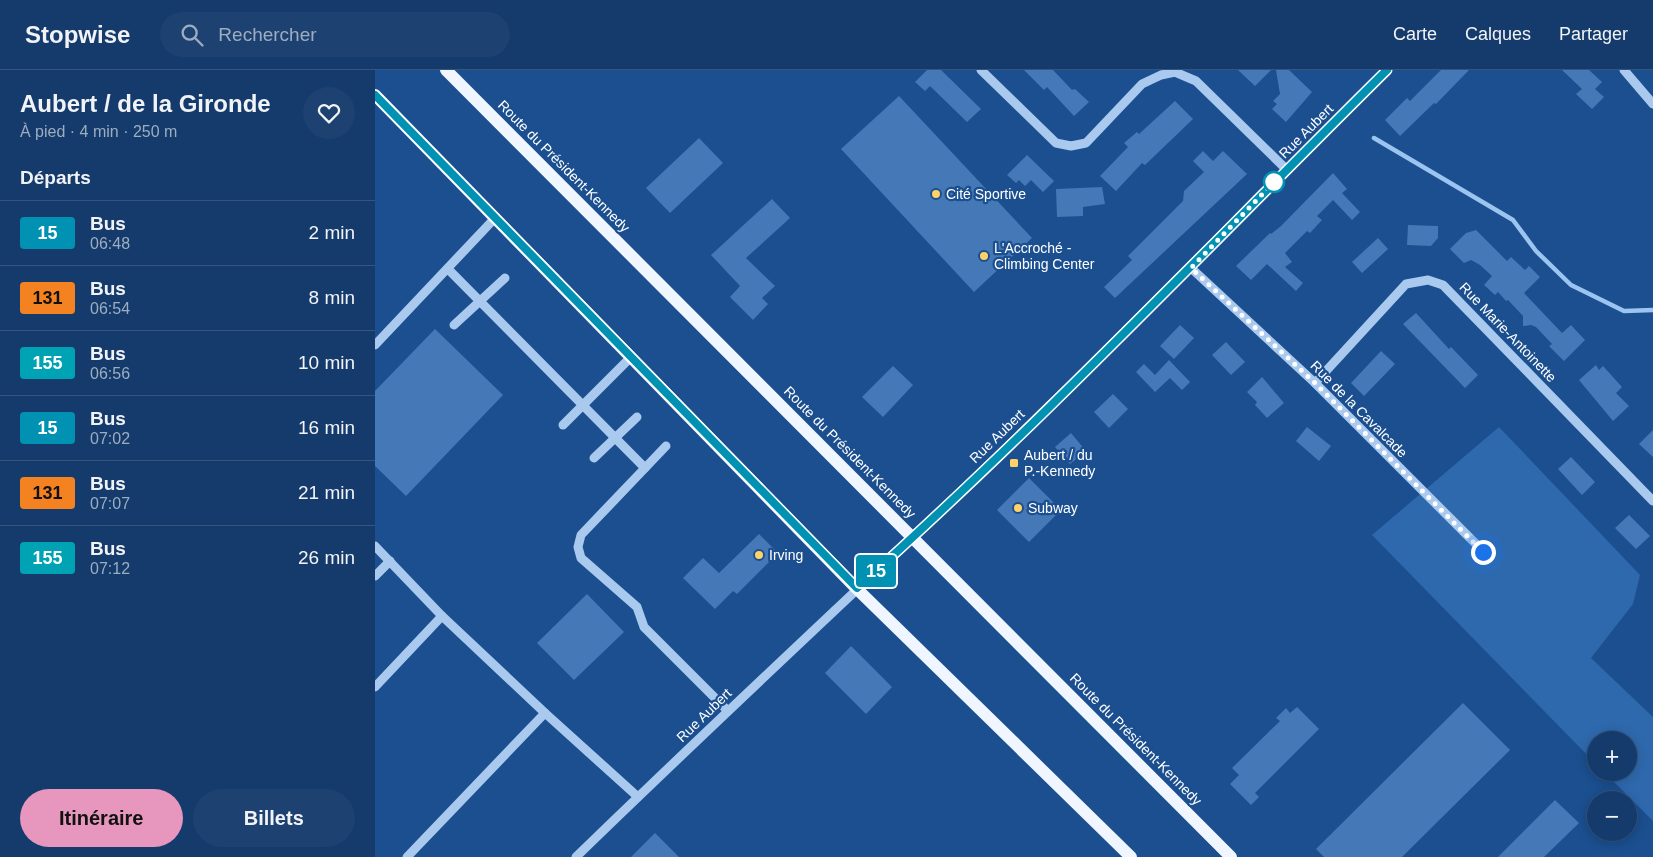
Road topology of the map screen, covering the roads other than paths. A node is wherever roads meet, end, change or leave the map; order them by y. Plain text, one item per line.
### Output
1 (446, 70) edge
2 (981, 70) edge
3 (1387, 70) edge
4 (1624, 70) edge
5 (375, 95) edge
6 (1653, 104) edge
7 (1287, 169) junction
8 (495, 218) junction
9 (1191, 268) junction
10 (448, 269) junction
11 (505, 278) dead end
12 (480, 301) junction
13 (454, 325) dead end
14 (375, 345) edge
15 (630, 358) junction
16 (1315, 383) junction
17 (582, 405) junction
18 (637, 417) dead end
19 (563, 425) dead end
20 (615, 438) junction
21 (666, 446) dead end
22 (594, 458) dead end
23 (645, 468) junction
24 (1653, 501) edge
25 (914, 536) junction
26 (375, 546) edge
27 (1483, 552) dead end
28 (390, 561) junction
29 (375, 576) edge
30 (857, 588) junction
31 (442, 616) junction
32 (375, 687) edge
33 (728, 711) junction
34 (545, 713) junction
35 (638, 797) junction
36 (407, 857) edge
37 (576, 857) edge
38 (1131, 857) edge
39 (1231, 857) edge

1 - 25 main road, Route du Président-Kennedy
2 - 7 street
3 - 7 street, Rue Aubert
4 - 6 street
5 - 8 main road
7 - 9 street, Rue Aubert
8 - 10 street
8 - 15 main road
9 - 16 street, Rue de la Cavalcade
9 - 25 street, Rue Aubert
10 - 12 street
10 - 14 street
11 - 12 street
12 - 13 street
12 - 17 street
15 - 17 street
15 - 30 main road
16 - 24 street, Rue Marie-Antoinette
16 - 27 street, Rue de la Cavalcade
17 - 19 street
17 - 20 street
18 - 20 street
20 - 22 street
20 - 23 street
21 - 23 street
23 - 33 street
25 - 30 street, Rue Aubert
25 - 39 main road, Route du Président-Kennedy
26 - 28 street
28 - 29 street
28 - 31 street
30 - 33 street, Rue Aubert
30 - 38 main road
31 - 32 street
31 - 34 street
33 - 35 street, Rue Aubert
34 - 35 street
34 - 36 street
35 - 37 street, Rue Aubert

